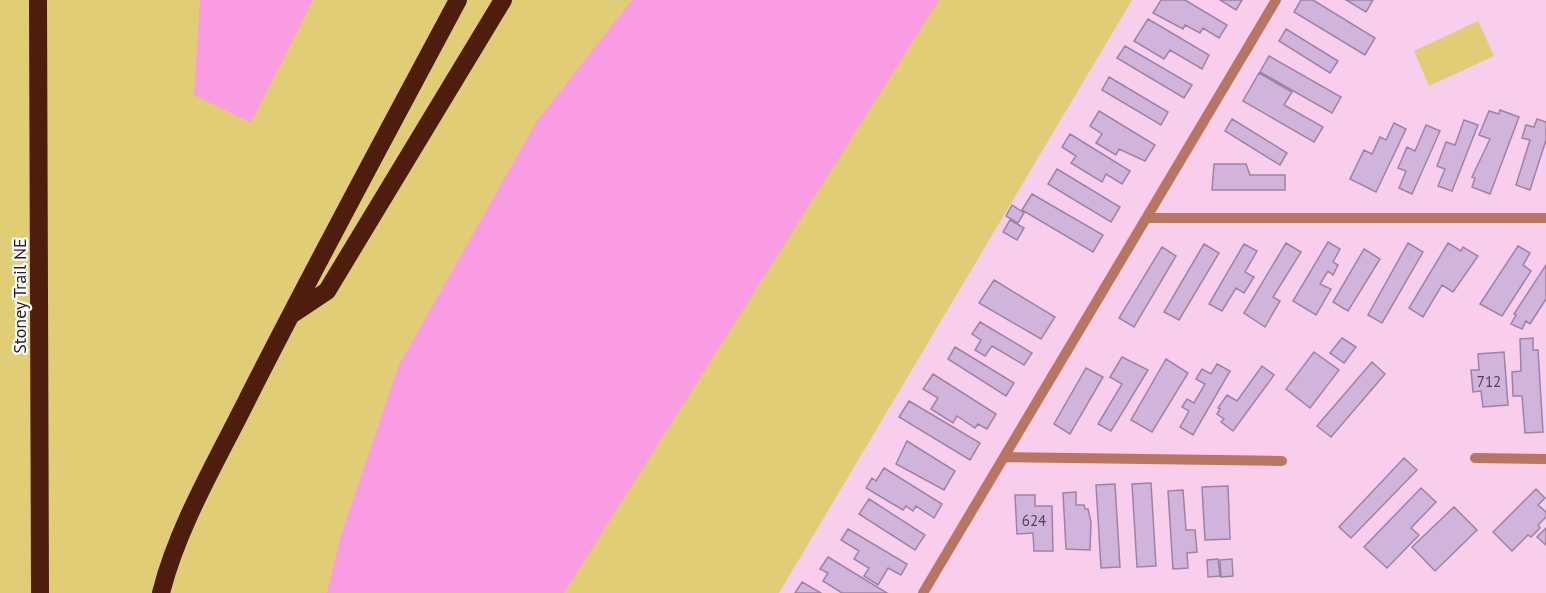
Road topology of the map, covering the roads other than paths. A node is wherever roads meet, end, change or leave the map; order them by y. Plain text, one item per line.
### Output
1 (38, 0) edge
2 (458, 0) edge
3 (503, 0) edge
4 (1276, 0) edge
5 (1147, 218) junction
6 (1546, 218) edge
7 (290, 316) junction
8 (1005, 457) junction
9 (1475, 458) dead end
10 (1546, 459) edge
11 (1282, 460) dead end
12 (40, 593) edge
13 (161, 593) edge
14 (923, 593) edge

1 - 12 highway, Stoney Trail NE
2 - 7 highway
3 - 7 highway
4 - 5 lane
5 - 6 lane
5 - 8 lane
7 - 13 highway
8 - 11 lane
8 - 14 lane
9 - 10 lane

